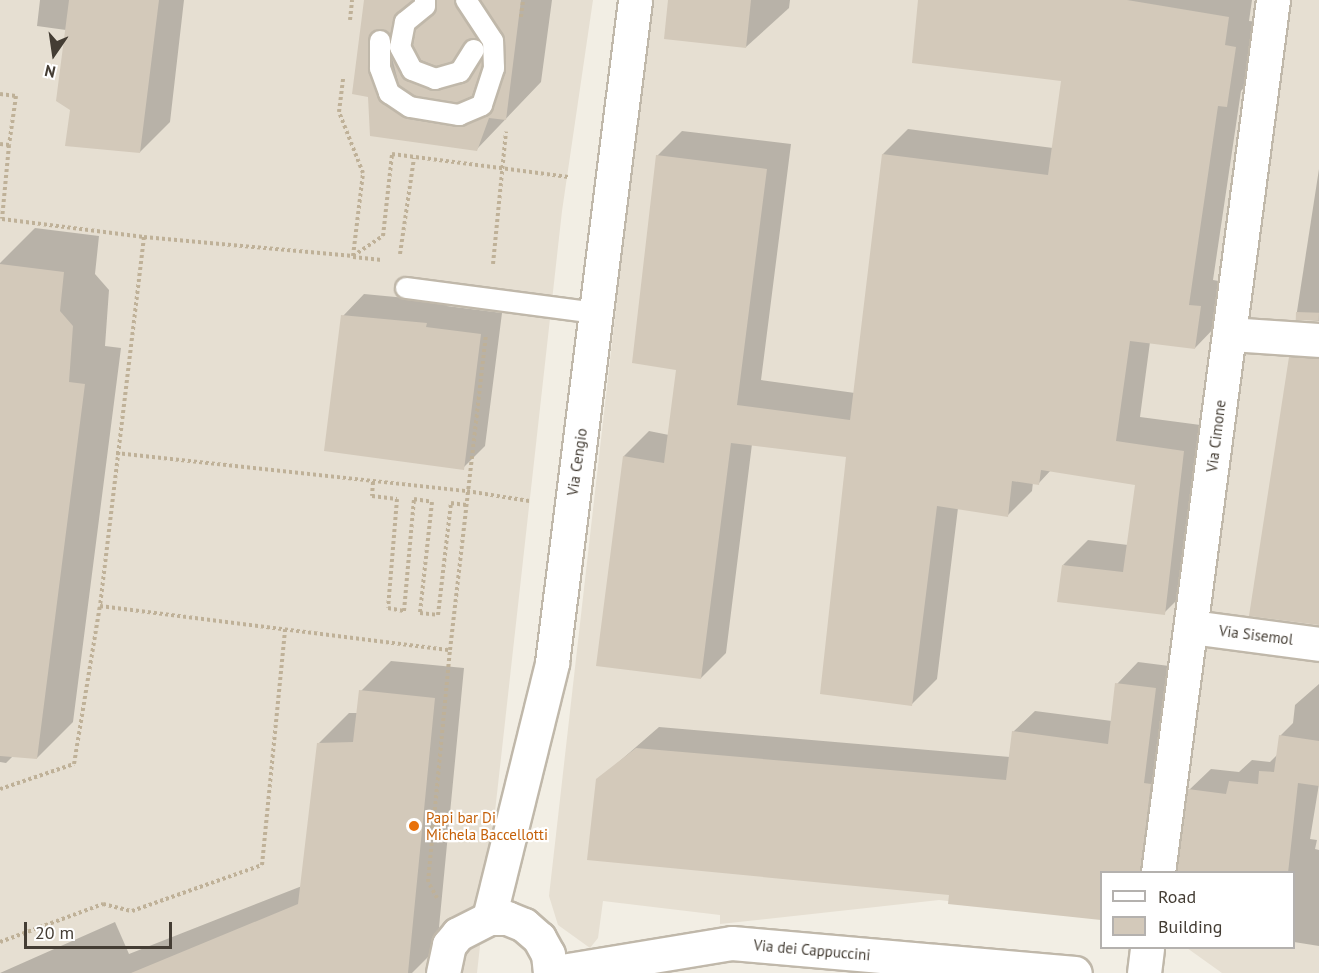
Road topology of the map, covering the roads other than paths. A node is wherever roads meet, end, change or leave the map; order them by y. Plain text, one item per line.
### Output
1 (425, 0) edge
2 (466, 0) edge
3 (635, 0) edge
4 (1273, 0) edge
5 (380, 41) dead end
6 (474, 50) dead end
7 (406, 288) dead end
8 (597, 313) junction
9 (1229, 334) junction
10 (1319, 340) edge
11 (1192, 627) junction
12 (1319, 644) edge
13 (1158, 871) edge
14 (489, 918) junction
15 (1147, 949) edge
16 (443, 973) edge
17 (550, 973) edge
18 (1075, 973) edge
19 (1144, 973) edge

1 - 6 lane
2 - 5 lane
3 - 8 street, Via Cengio
4 - 9 street, Via Cimone
7 - 8 lane
8 - 14 street, Via Cengio
9 - 10 street
9 - 11 street, Via Cimone
11 - 12 street, Via Sisemol
11 - 13 street, Via Cimone
14 - 16 street
14 - 17 street
15 - 19 street
17 - 18 street, Via dei Cappuccini

